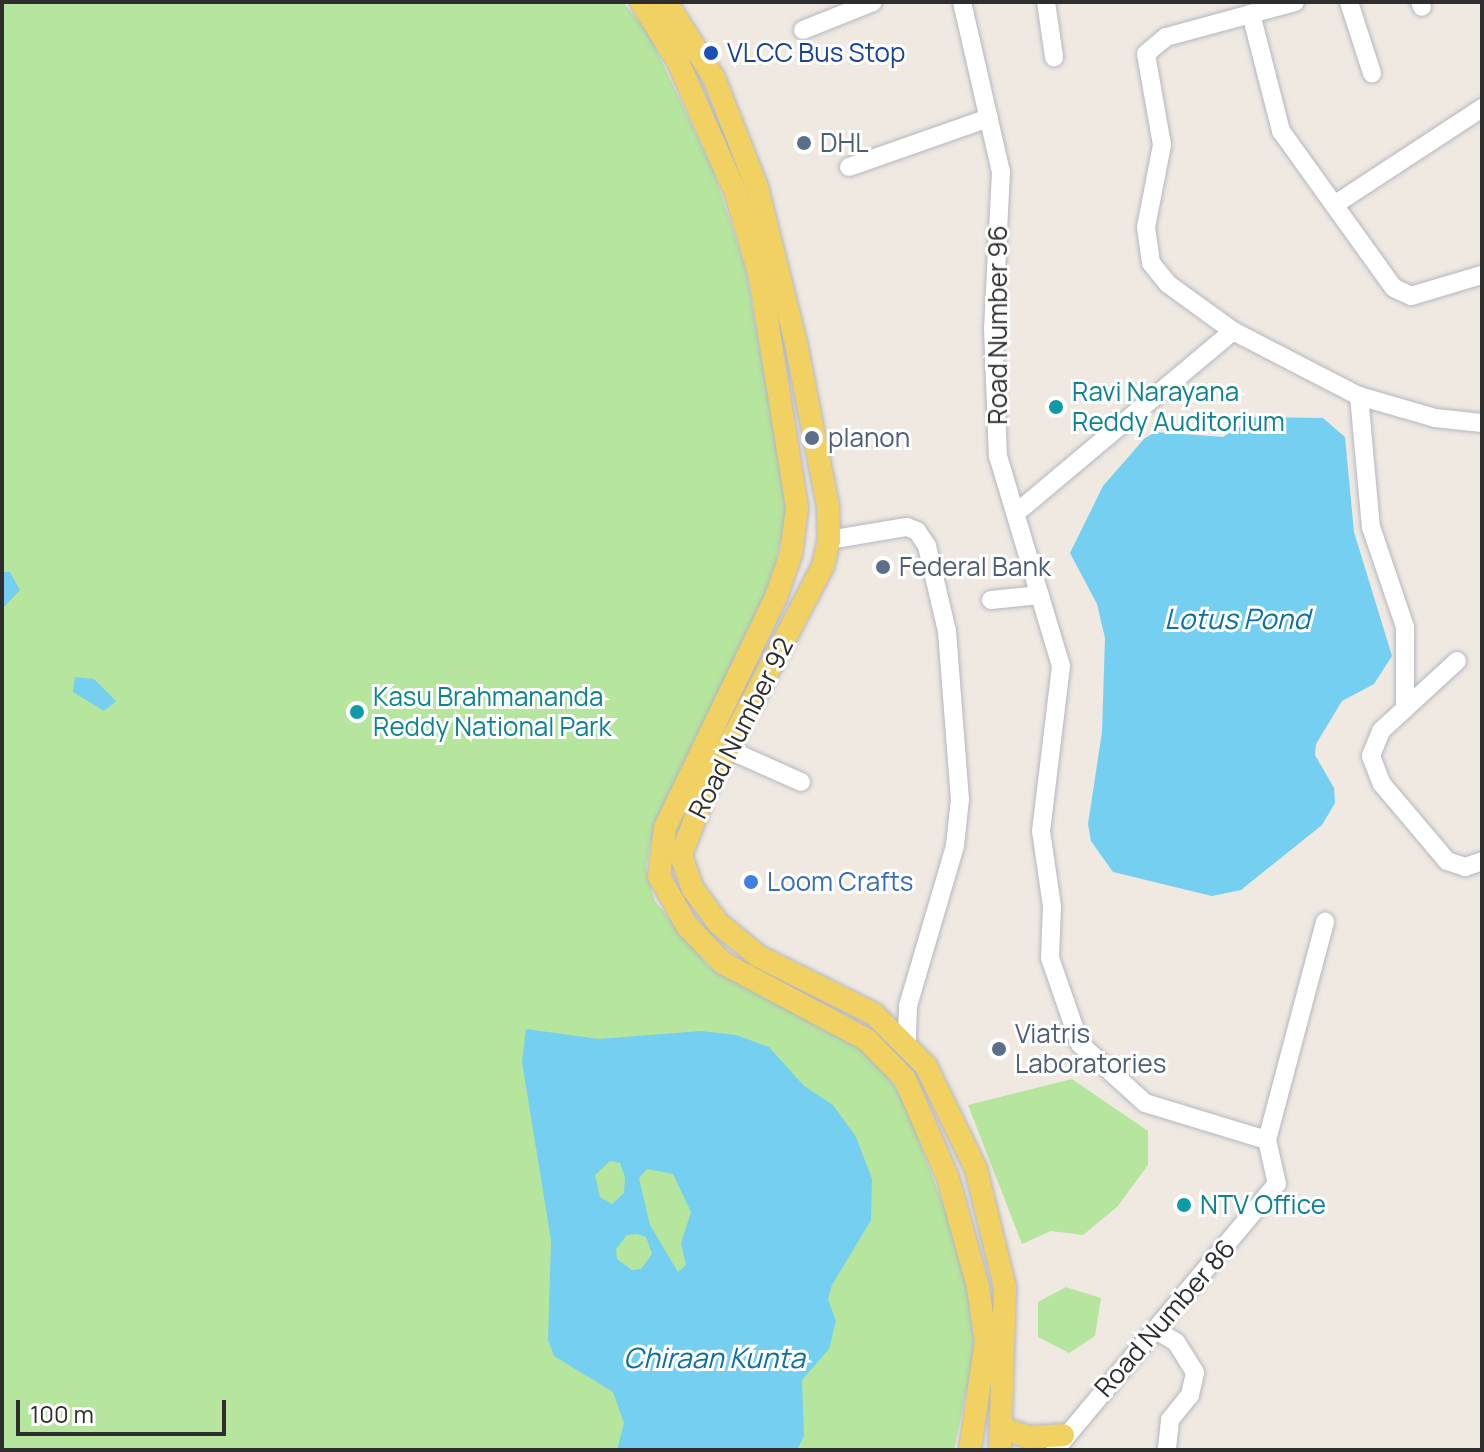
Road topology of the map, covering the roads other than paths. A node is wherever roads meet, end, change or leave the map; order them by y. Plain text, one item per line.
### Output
1 (641, 2) edge
2 (666, 2) edge
3 (873, 2) edge
4 (962, 2) edge
5 (1046, 2) edge
6 (1295, 2) edge
7 (1349, 2) edge
8 (1251, 14) junction
9 (803, 30) dead end
10 (1054, 57) dead end
11 (1372, 73) dead end
12 (714, 78) junction
13 (691, 89) junction
14 (1482, 108) edge
15 (989, 118) junction
16 (849, 167) dead end
17 (1334, 205) junction
18 (1482, 275) edge
19 (1233, 331) junction
20 (796, 343) junction
21 (772, 346) junction
22 (1359, 396) junction
23 (1482, 423) edge
24 (1016, 513) junction
25 (829, 540) junction
26 (1040, 595) junction
27 (991, 600) dead end
28 (1457, 661) dead end
29 (1405, 709) junction
30 (727, 749) junction
31 (801, 782) dead end
32 (1482, 861) edge
33 (1325, 922) dead end
34 (908, 1006) junction
35 (874, 1014) junction
36 (907, 1044) junction
37 (1267, 1140) junction
38 (1156, 1330) junction
39 (1001, 1439) edge
40 (1059, 1442) edge
41 (970, 1450) edge
42 (1167, 1450) edge

1 - 13 main road, Road Number 92
2 - 12 main road, Road Number 92
3 - 9 street
4 - 15 street, Road Number 96
5 - 10 street
6 - 8 street
7 - 11 street
8 - 17 street
8 - 19 street
12 - 13 main road
12 - 20 main road, Road Number 92
13 - 21 main road, Road Number 92
14 - 17 street
15 - 16 street
15 - 24 street, Road Number 96
17 - 18 street
19 - 22 street
19 - 24 street
20 - 21 main road
20 - 25 main road, Road Number 92
21 - 41 main road, Road Number 92
22 - 23 street
22 - 29 street
24 - 26 street, Road Number 96
25 - 30 main road, Road Number 92
25 - 34 street
26 - 27 street
26 - 37 street, Road Number 96
28 - 29 street
29 - 32 street
30 - 31 street
30 - 35 main road, Road Number 92
33 - 37 street
34 - 35 street
34 - 36 street
35 - 36 main road, Road Number 92
36 - 39 main road, Road Number 92
37 - 38 street, Road Number 86
38 - 40 street, Road Number 86
38 - 42 street
39 - 40 main road

